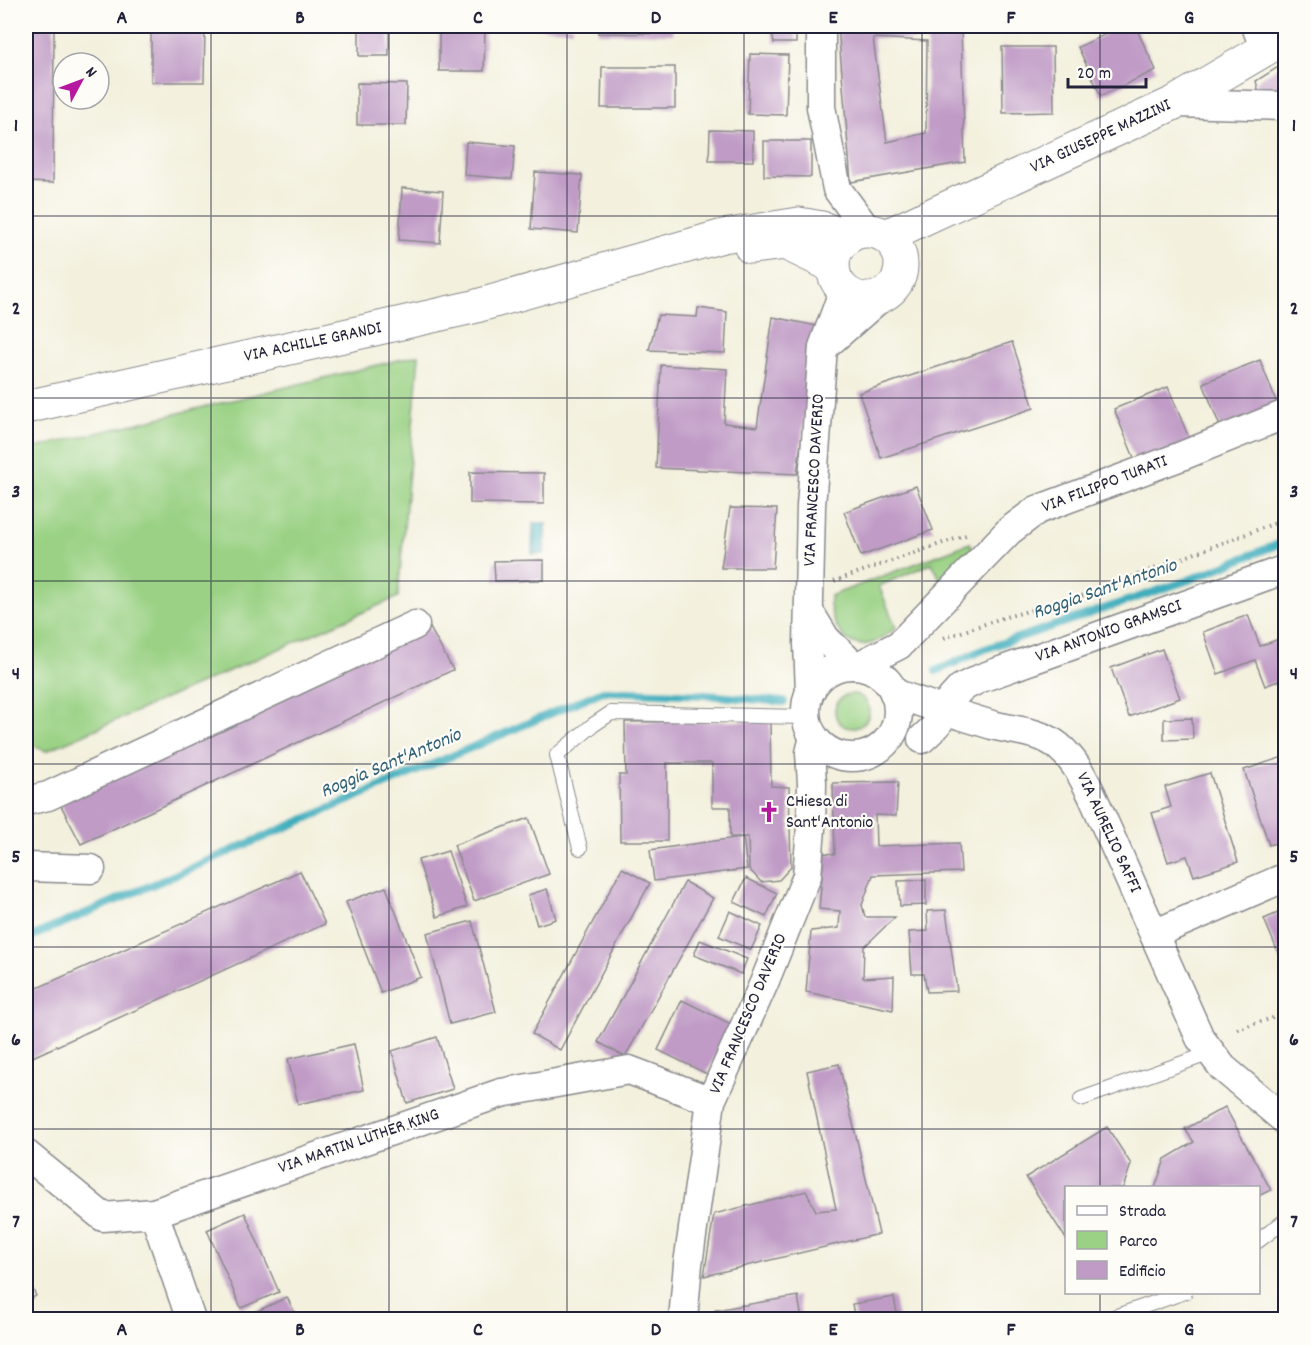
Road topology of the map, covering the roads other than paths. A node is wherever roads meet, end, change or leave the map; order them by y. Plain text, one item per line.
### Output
1 (821, 26) edge
2 (1269, 37) edge
3 (1174, 103) junction
4 (1286, 106) edge
5 (976, 195) junction
6 (867, 234) junction
7 (902, 265) junction
8 (599, 272) junction
9 (838, 277) junction
10 (882, 296) junction
11 (823, 347) junction
12 (26, 407) edge
13 (1286, 414) edge
14 (1286, 569) edge
15 (810, 601) junction
16 (415, 625) dead end
17 (899, 645) junction
18 (856, 665) junction
19 (892, 688) junction
20 (945, 711) junction
21 (810, 715) junction
22 (1016, 731) junction
23 (922, 739) junction
24 (886, 742) junction
25 (838, 756) junction
26 (812, 783) junction
27 (26, 801) edge
28 (580, 848) dead end
29 (26, 867) edge
30 (91, 869) dead end
31 (1286, 877) edge
32 (1154, 934) junction
33 (1211, 1053) junction
34 (1081, 1099) dead end
35 (711, 1101) junction
36 (1286, 1121) edge
37 (26, 1154) edge
38 (154, 1213) junction
39 (1286, 1220) edge
40 (1260, 1239) edge
41 (1182, 1294) edge
42 (191, 1320) edge
43 (683, 1320) edge
44 (1105, 1320) edge

1 - 6 street
2 - 3 main road, VIA GIUSEPPE MAZZINI
3 - 4 street
3 - 5 main road, VIA GIUSEPPE MAZZINI
5 - 6 main road, VIA GIUSEPPE MAZZINI
5 - 7 main road, VIA GIUSEPPE MAZZINI
6 - 7 main road
6 - 8 main road, VIA ACHILLE GRANDI
6 - 9 main road
7 - 10 main road
8 - 9 main road, VIA ACHILLE GRANDI
8 - 12 main road, VIA ACHILLE GRANDI
9 - 10 main road
9 - 11 street, VIA FRANCESCO DAVERIO
10 - 11 street
11 - 15 street, VIA FRANCESCO DAVERIO
13 - 17 street, VIA FILIPPO TURATI
14 - 20 street, VIA ANTONIO GRAMSCI
15 - 18 street
15 - 21 street, VIA FRANCESCO DAVERIO
16 - 27 street
17 - 18 street, VIA FILIPPO TURATI
17 - 19 street, VIA FILIPPO TURATI
18 - 19 street
18 - 21 street
19 - 20 street, VIA AURELIO SAFFI
19 - 24 street
20 - 22 street, VIA AURELIO SAFFI
20 - 23 street, VIA ANTONIO GRAMSCI
21 - 25 street
21 - 26 street, VIA FRANCESCO DAVERIO
21 - 28 lane
22 - 23 street, VIA AURELIO SAFFI
22 - 32 street, VIA AURELIO SAFFI
23 - 24 street, VIA AURELIO SAFFI
24 - 25 street
25 - 26 street
26 - 35 street, VIA FRANCESCO DAVERIO
29 - 30 street
31 - 32 street
32 - 33 street, VIA AURELIO SAFFI
33 - 34 lane
33 - 36 street, VIA AURELIO SAFFI
35 - 38 street, VIA MARTIN LUTHER KING
35 - 43 street, VIA FRANCESCO DAVERIO
37 - 38 street, VIA MARTIN LUTHER KING
38 - 42 street
39 - 40 lane
41 - 44 lane

